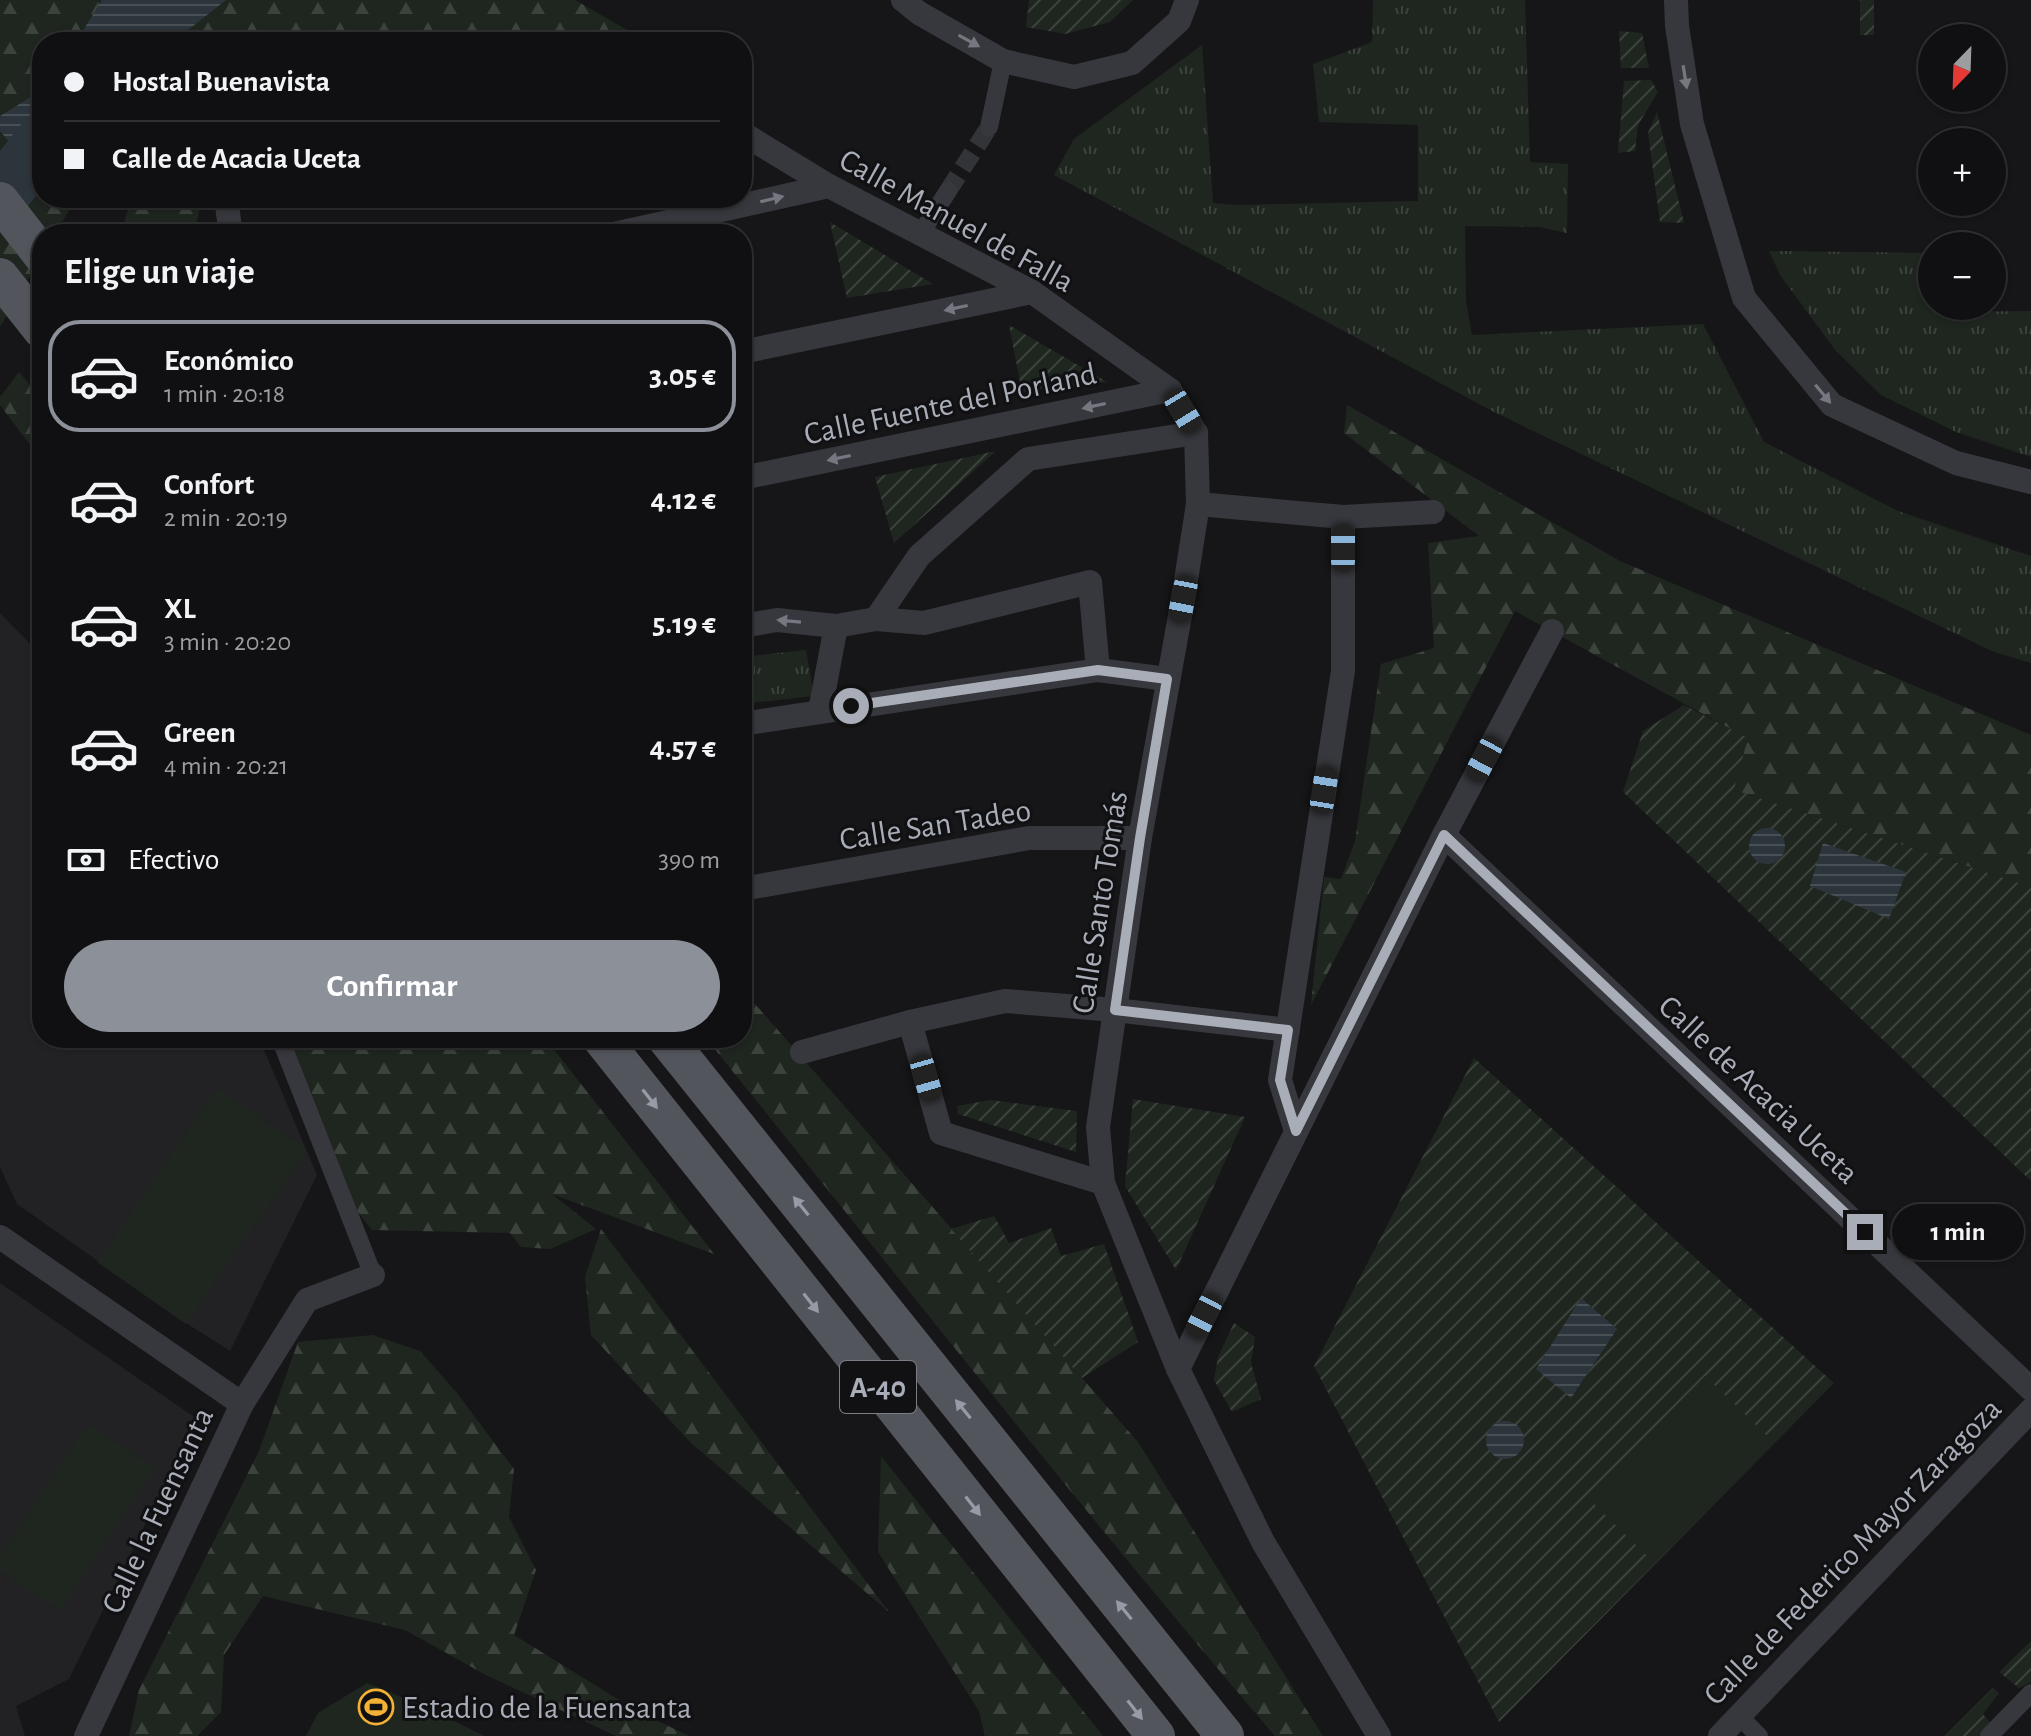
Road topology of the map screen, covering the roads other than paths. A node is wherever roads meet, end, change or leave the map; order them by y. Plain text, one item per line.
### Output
1 (903, 0) edge
2 (1187, 0) edge
3 (1676, 0) edge
4 (1003, 61) junction
5 (989, 127) tunnel mouth
6 (752, 139) edge
7 (829, 186) junction
8 (948, 191) tunnel mouth
9 (0, 201) edge
10 (752, 203) edge
11 (730, 208) edge
12 (659, 224) edge
13 (921, 233) junction
14 (32, 242) edge
15 (0, 277) edge
16 (1032, 292) junction
17 (32, 317) edge
18 (752, 350) edge
19 (1170, 390) junction
20 (1196, 433) junction
21 (752, 476) edge
22 (2031, 482) edge
23 (1198, 504) junction
24 (1433, 512) dead end
25 (1343, 517) junction
26 (876, 619) junction
27 (752, 624) edge
28 (836, 626) junction
29 (1552, 631) dead end
30 (1098, 670) junction
31 (1167, 679) junction
32 (820, 711) junction
33 (752, 722) edge
34 (1444, 835) junction
35 (1140, 838) junction
36 (752, 887) edge
37 (1115, 1010) junction
38 (910, 1022) junction
39 (1288, 1030) junction
40 (284, 1048) edge
41 (609, 1048) edge
42 (674, 1048) edge
43 (802, 1052) dead end
44 (1296, 1131) junction
45 (1103, 1183) junction
46 (0, 1237) edge
47 (373, 1275) joint
48 (1178, 1369) junction
49 (2031, 1389) edge
50 (242, 1404) junction
51 (2031, 1410) edge
52 (2031, 1693) edge
53 (1739, 1716) junction
54 (86, 1736) edge
55 (1156, 1736) edge
56 (1225, 1736) edge
57 (1379, 1736) edge
58 (1720, 1736) edge
59 (1759, 1736) edge
60 (1989, 1736) edge

1 -> 4 street
2 - 4 street
3 -> 22 street
4 - 5 street
6 - 7 street, Calle Manuel de Falla
10 -> 7 street
7 - 13 street, Calle Manuel de Falla
8 - 13 street
9 - 14 main road
12 -> 11 street
13 - 16 street, Calle Manuel de Falla
15 - 17 main road
16 -> 18 street
16 - 19 street, Calle Manuel de Falla
19 - 20 street, Calle Manuel de Falla
19 -> 21 street, Calle Fuente del Porland
20 - 23 street, Calle Santo Tomás
20 - 26 street
23 - 25 street
23 - 31 street, Calle Santo Tomás
24 - 25 street
25 - 39 street
26 - 28 street
26 - 30 street
28 -> 27 street
28 - 32 street
29 - 34 street
30 - 31 street
30 - 32 street
31 - 35 street, Calle Santo Tomás
32 - 33 street
34 - 44 street
34 - 49 street, Calle de Acacia Uceta
35 - 36 street, Calle San Tadeo
35 - 37 street, Calle Santo Tomás
37 - 38 street
37 - 39 street
37 - 45 street, Calle Santo Tomás
38 - 43 street
38 - 45 street
39 - 44 street
40 - 47 street
41 -> 55 main road, A-40
56 -> 42 main road, A-40
44 - 48 street
45 - 48 street, Calle Santo Tomás
46 - 50 street, Calle la Fuensanta
47 - 50 street
48 - 57 street, Calle Santo Tomás
50 - 54 street, Calle la Fuensanta
51 - 53 street, Calle de Federico Mayor Zaragoza
52 - 60 street
53 - 58 street, Calle de Federico Mayor Zaragoza
53 - 59 street

